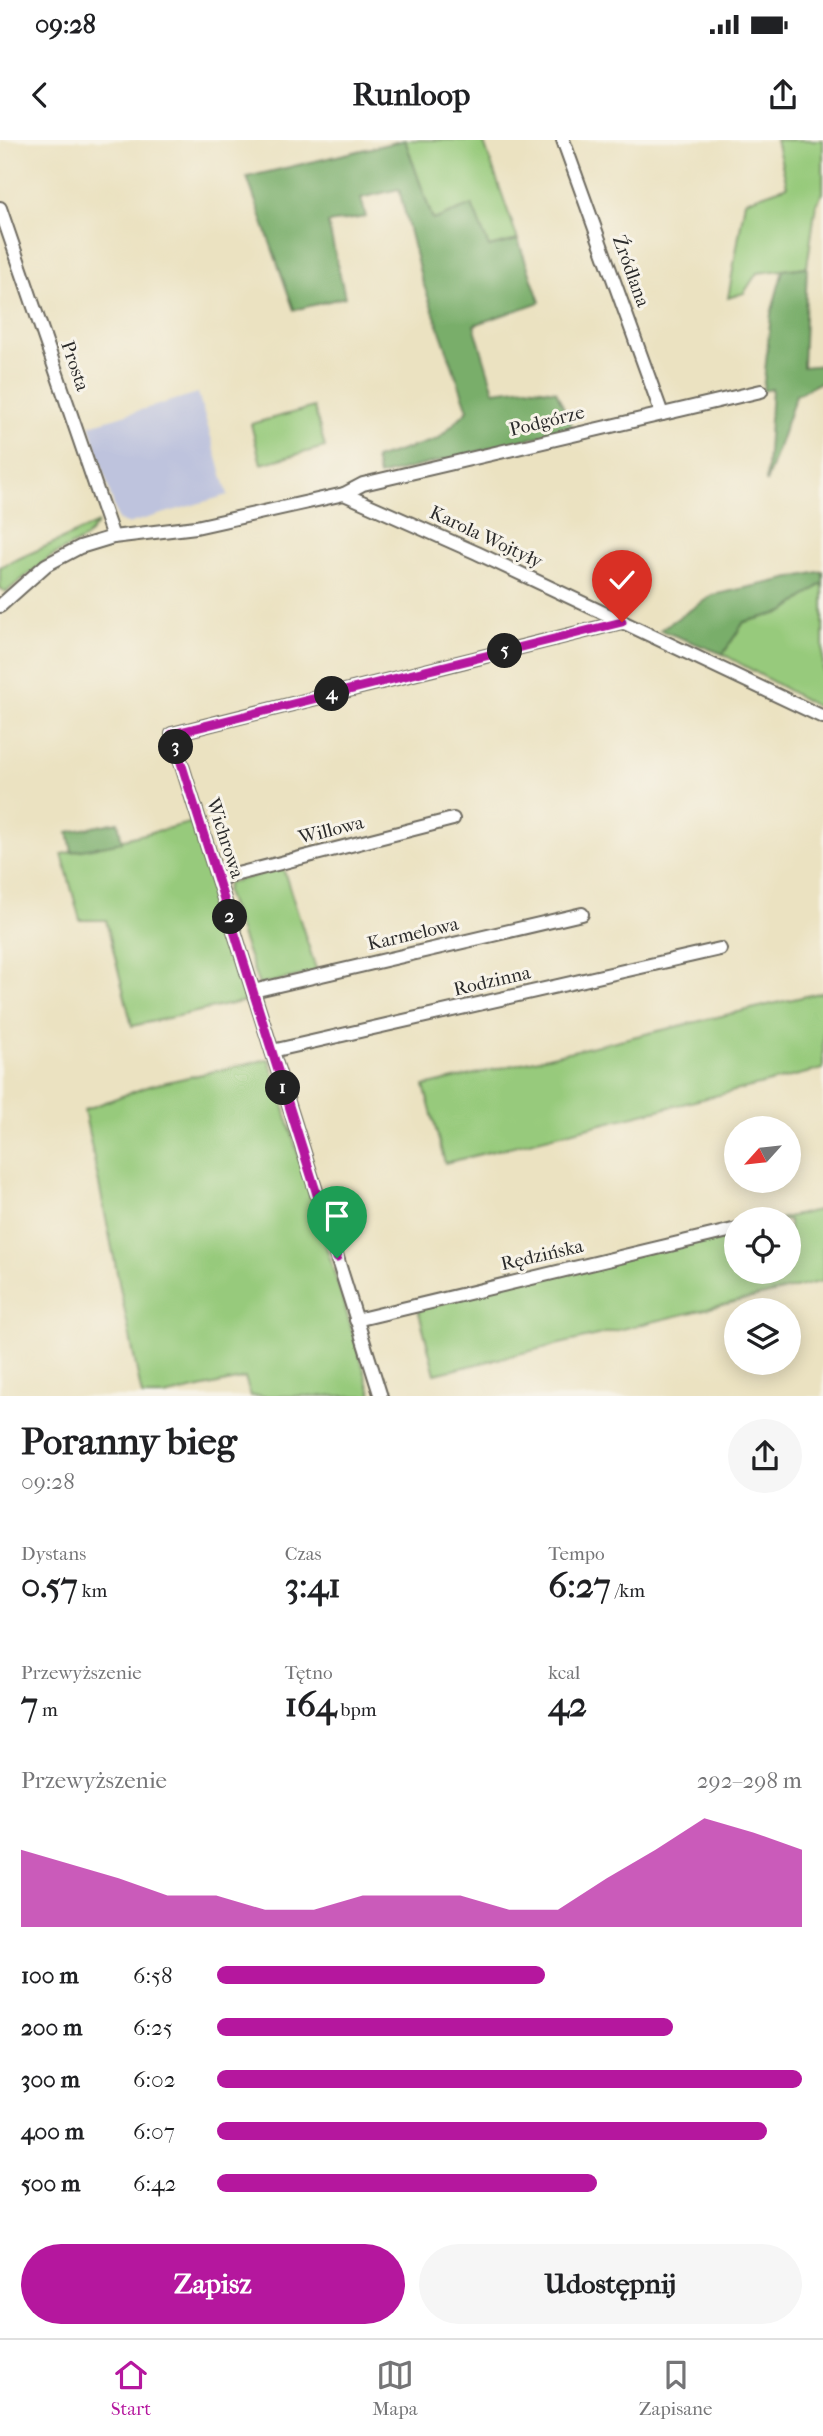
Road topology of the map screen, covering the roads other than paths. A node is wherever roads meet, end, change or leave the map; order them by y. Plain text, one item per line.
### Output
1 (563, 140) edge
2 (0, 208) edge
3 (6, 242) edge
4 (761, 391) dead end
5 (662, 414) junction
6 (344, 494) junction
7 (113, 537) junction
8 (0, 606) edge
9 (622, 622) junction
10 (823, 717) edge
11 (453, 819) dead end
12 (218, 879) junction
13 (582, 914) dead end
14 (720, 949) dead end
15 (253, 991) junction
16 (272, 1051) junction
17 (724, 1232) edge
18 (356, 1320) junction
19 (381, 1396) edge

1 - 5 street, Źródlana
2 - 3 street, Prosta
3 - 7 street, Prosta
4 - 5 street, Podgórze
5 - 6 street, Podgórze
6 - 7 street
6 - 9 street, Karola Wojtyły
7 - 8 street
9 - 10 street, Karola Wojtyły
9 - 12 street, Wichrowa
11 - 12 street, Willowa
12 - 15 street, Wichrowa
13 - 15 street, Karmelowa
14 - 16 street, Rodzinna
15 - 16 street, Wichrowa
16 - 18 street, Wichrowa
17 - 18 street, Rędzińska
18 - 19 street, Wichrowa

